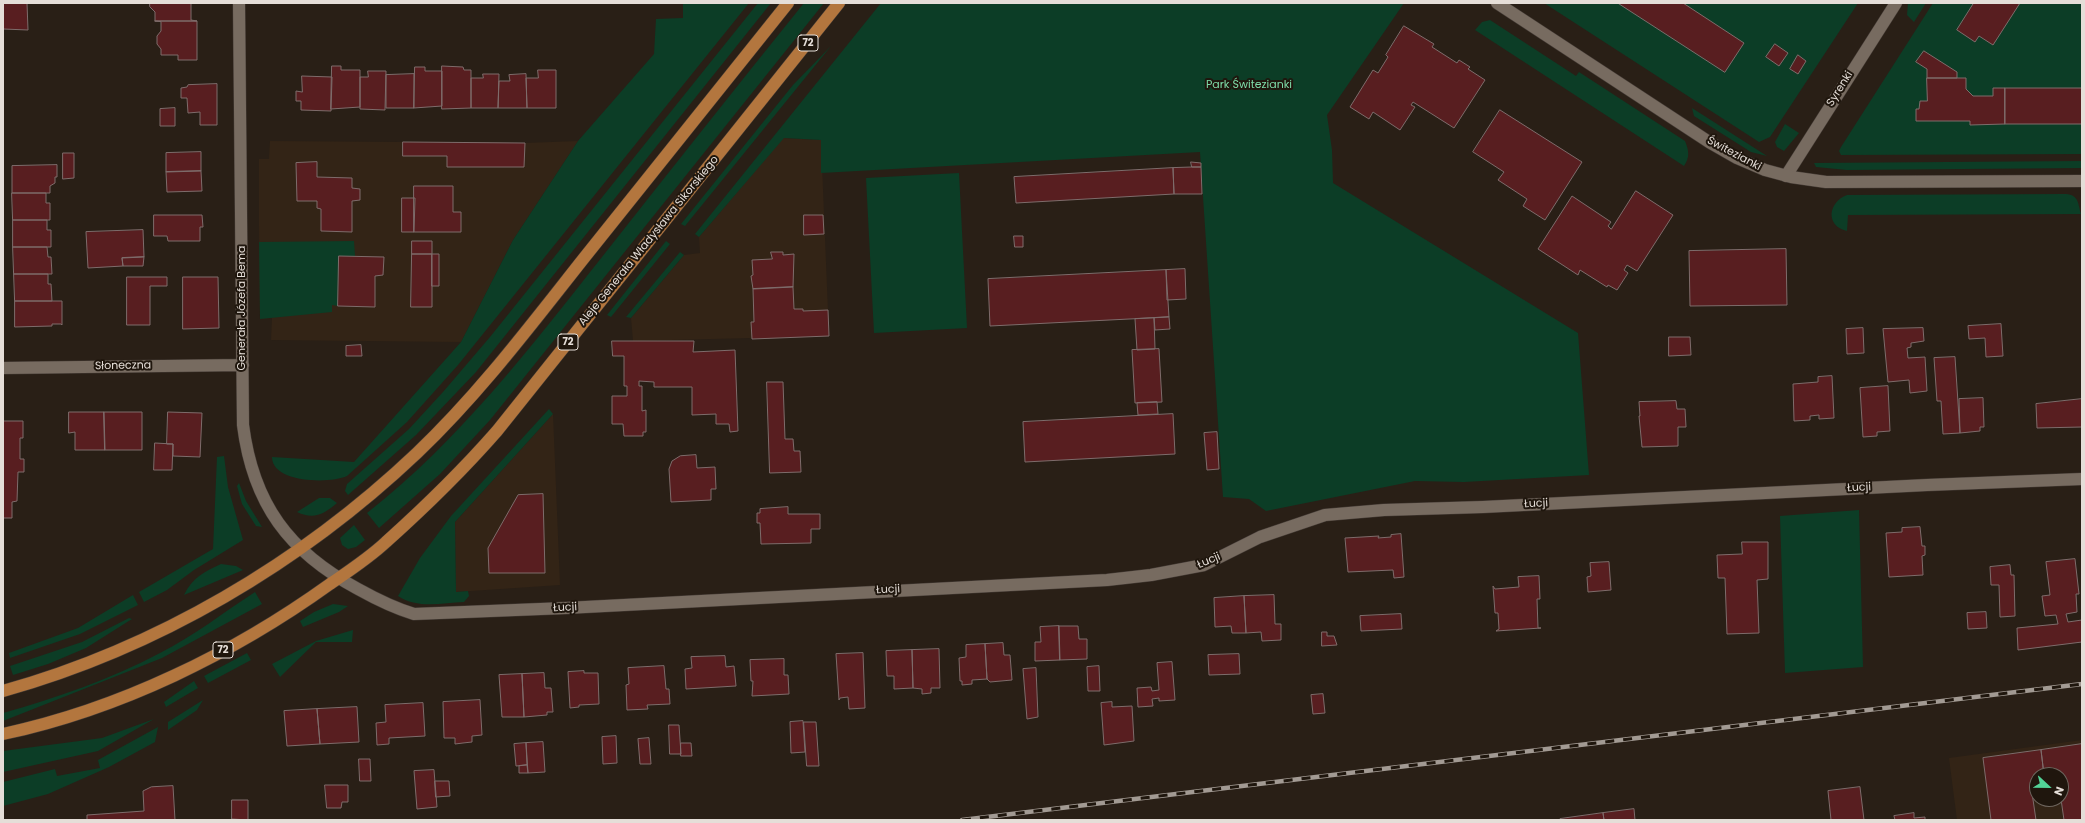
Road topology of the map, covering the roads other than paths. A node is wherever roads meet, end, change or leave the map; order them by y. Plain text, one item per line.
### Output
1 (239, 3) edge
2 (788, 3) edge
3 (839, 3) edge
4 (1496, 3) edge
5 (1896, 3) edge
6 (1786, 176) junction
7 (2082, 180) edge
8 (243, 365) junction
9 (3, 368) edge
10 (2082, 479) edge
11 (300, 549) junction
12 (338, 578) junction
13 (3, 691) edge
14 (3, 734) edge

1 - 8 street, Generała Józefa Bema
2 - 11 main road
3 - 12 main road, Aleje Generała Władysława Sikorskiego / 72
4 - 6 street, Świtezianki
5 - 6 street, Syrenki
6 - 7 street, Świtezianki
8 - 9 street, Słoneczna
8 - 11 street, Generała Józefa Bema
10 - 12 street, Łucji
11 - 12 street, Generała Józefa Bema
11 - 13 main road
12 - 14 main road, Aleje Generała Władysława Sikorskiego / 72

